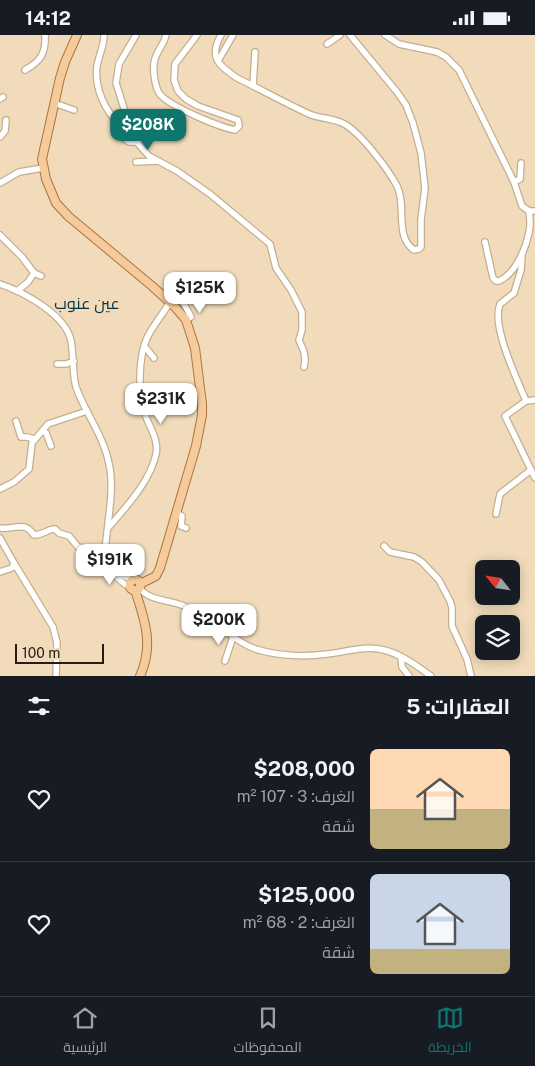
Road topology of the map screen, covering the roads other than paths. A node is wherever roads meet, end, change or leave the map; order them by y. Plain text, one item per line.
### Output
1 (45, 35) edge
2 (77, 35) edge
3 (104, 35) edge
4 (136, 35) edge
5 (166, 35) edge
6 (197, 35) edge
7 (221, 35) edge
8 (233, 35) edge
9 (340, 35) edge
10 (350, 35) edge
11 (385, 35) edge
12 (327, 44) dead end
13 (255, 52) dead end
14 (218, 61) junction
15 (25, 70) dead end
16 (253, 86) junction
17 (54, 103) junction
18 (74, 110) dead end
19 (127, 118) junction
20 (6, 120) dead end
21 (127, 125) junction
22 (116, 133) dead end
23 (146, 135) dead end
24 (0, 137) edge
25 (138, 143) junction
26 (136, 162) dead end
27 (160, 162) junction
28 (521, 163) dead end
29 (43, 168) junction
30 (514, 182) junction
31 (0, 183) edge
32 (532, 211) edge
33 (533, 222) edge
34 (0, 235) edge
35 (486, 243) dead end
36 (522, 254) junction
37 (34, 273) junction
38 (42, 276) dead end
39 (0, 283) edge
40 (18, 291) junction
41 (170, 302) junction
42 (183, 302) dead end
43 (186, 320) junction
44 (67, 330) junction
45 (75, 335) dead end
46 (145, 347) junction
47 (154, 358) dead end
48 (74, 361) junction
49 (56, 364) dead end
50 (304, 367) dead end
51 (535, 400) edge
52 (526, 401) junction
53 (87, 411) junction
54 (16, 421) dead end
55 (44, 431) junction
56 (34, 439) junction
57 (51, 446) dead end
58 (530, 470) junction
59 (535, 478) edge
60 (0, 489) edge
61 (176, 513) junction
62 (496, 514) dead end
63 (0, 527) edge
64 (108, 527) junction
65 (186, 528) dead end
66 (0, 538) edge
67 (384, 546) dead end
68 (105, 551) junction
69 (14, 563) junction
70 (0, 572) edge
71 (136, 585) junction
72 (232, 637) junction
73 (401, 657) junction
74 (225, 661) dead end
75 (56, 676) edge
76 (140, 676) edge
77 (409, 676) edge
78 (431, 676) edge
79 (470, 676) edge

1 - 15 street
2 - 17 main road
3 - 21 street
4 - 19 street
5 - 6 street
7 - 14 street
8 - 14 street
9 - 12 street
10 - 16 street
11 - 30 street
13 - 16 street
14 - 16 street
17 - 18 street
17 - 29 main road
19 - 21 street
19 - 23 street
20 - 24 street
21 - 25 street
22 - 25 street
25 - 27 street
26 - 27 street
27 - 50 street
28 - 30 street
29 - 31 street
29 - 41 main road
30 - 32 street
32 - 33 street
33 - 36 street
34 - 37 street
35 - 36 street
36 - 52 street
37 - 38 street
37 - 40 street
39 - 40 street
40 - 44 street
41 - 43 main road
41 - 46 street
42 - 43 street
43 - 61 main road
44 - 45 street
44 - 48 street
46 - 47 street
46 - 64 street
48 - 49 street
48 - 53 street
51 - 52 street
52 - 58 street
53 - 55 street
53 - 64 street
54 - 56 street
55 - 56 street
55 - 57 street
56 - 60 street
58 - 59 street
58 - 62 street
61 - 65 street
61 - 71 main road
63 - 68 street
64 - 68 street
66 - 69 street
67 - 79 street
68 - 71 street
69 - 70 street
69 - 75 street
71 - 72 street
71 - 76 main road
72 - 73 street
72 - 74 street
73 - 77 street
73 - 78 street

